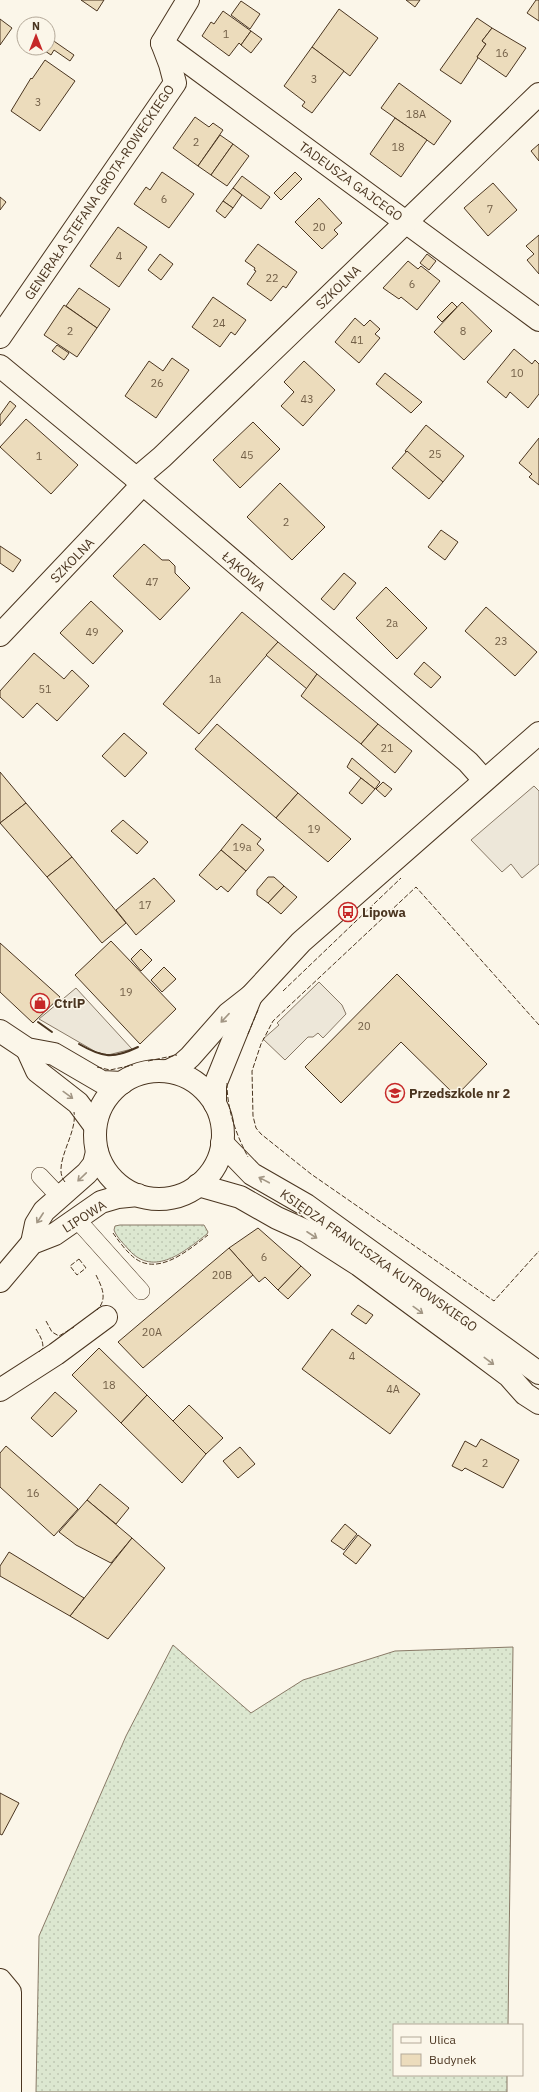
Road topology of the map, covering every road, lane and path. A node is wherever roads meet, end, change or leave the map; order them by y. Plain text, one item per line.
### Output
1 (188, 0) edge
2 (162, 43) junction
3 (539, 94) edge
4 (406, 222) junction
5 (539, 320) edge
6 (0, 337) edge
7 (0, 366) edge
8 (140, 482) junction
9 (0, 635) edge
10 (539, 732) edge
11 (484, 780) junction
12 (251, 996) junction
13 (0, 1031) edge
14 (27, 1049) junction
15 (168, 1071) junction
16 (122, 1083) junction
17 (215, 1104) junction
18 (95, 1126) junction
19 (222, 1143) junction
20 (97, 1152) junction
21 (40, 1176) dead end
22 (198, 1185) junction
23 (56, 1193) dead end
24 (138, 1195) junction
25 (81, 1224) dead end
26 (32, 1244) junction
27 (0, 1281) edge
28 (142, 1291) dead end
29 (106, 1317) dead end
30 (539, 1373) edge
31 (0, 1390) edge
32 (539, 1403) edge
33 (0, 1980) edge
34 (10, 2092) edge

1 - 2 street
2 - 4 street, TADEUSZA GAJCEGO
2 - 6 street, GENERAŁA STEFANA GROTA-ROWECKIEGO
3 - 4 street, SZKOLNA
4 - 5 street, TADEUSZA GAJCEGO
4 - 8 street, SZKOLNA
7 - 8 street, ŁĄKOWA
8 - 9 street, SZKOLNA
8 - 11 street, ŁĄKOWA
10 - 11 street
11 - 12 street
12 -> 15 street
12 - 17 street
13 - 14 street
14 - 16 street
14 -> 18 street
15 - 16 street
15 - 17 street
16 - 18 street
17 - 19 street
18 - 20 street
19 - 22 street
30 -> 19 street, KSIĘDZA FRANCISZKA KUTROWSKIEGO
20 - 24 street
20 -> 26 street, LIPOWA
21 - 23 street
22 - 24 street
22 -> 32 street, KSIĘDZA FRANCISZKA KUTROWSKIEGO
24 - 26 street, LIPOWA
25 - 28 street
26 - 27 street, LIPOWA
29 - 31 street
33 - 34 street

